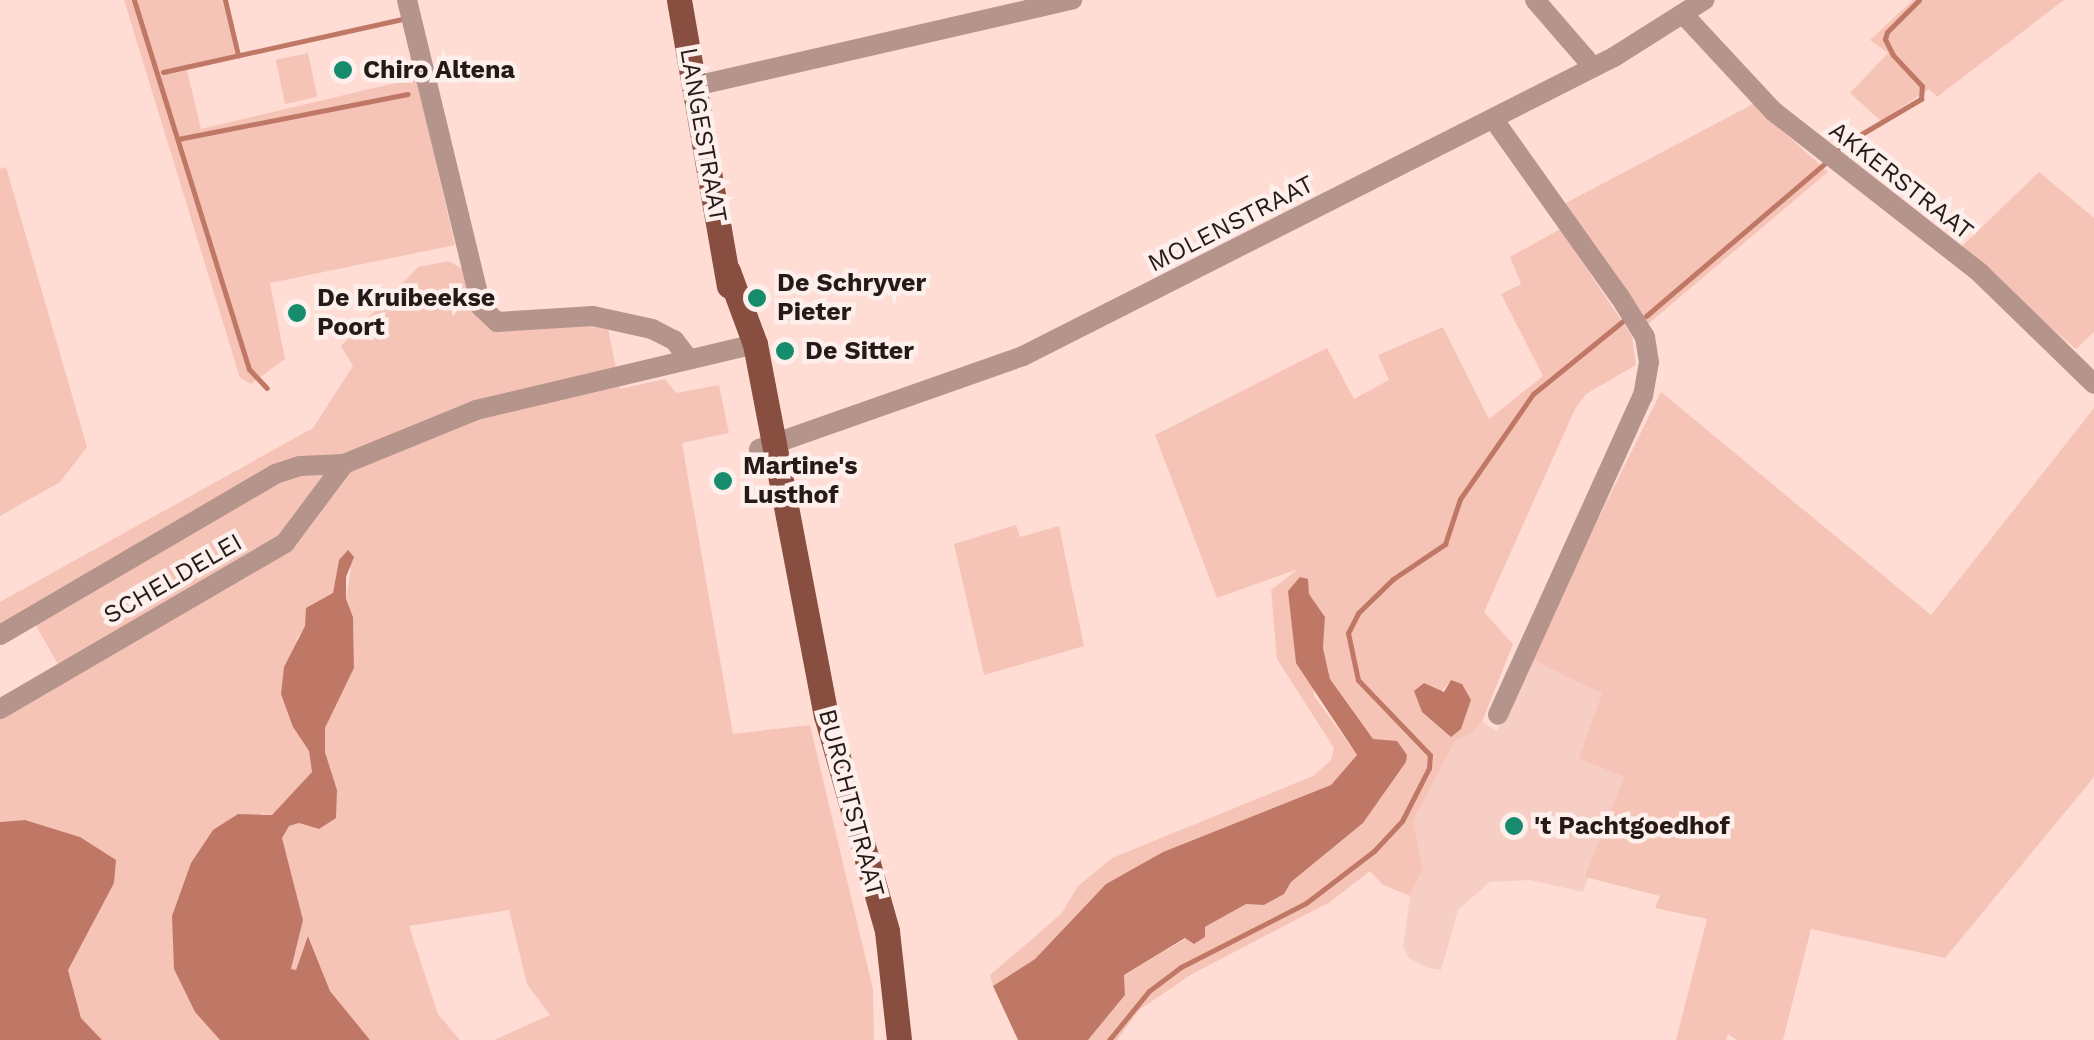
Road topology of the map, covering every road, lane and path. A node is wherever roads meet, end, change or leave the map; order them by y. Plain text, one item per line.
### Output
1 (407, 0) edge
2 (679, 0) edge
3 (1072, 0) edge
4 (1534, 0) edge
5 (1704, 0) edge
6 (1684, 14) junction
7 (1593, 67) junction
8 (695, 86) junction
9 (1494, 120) junction
10 (747, 346) junction
11 (689, 359) junction
12 (2094, 384) edge
13 (767, 446) junction
14 (344, 464) junction
15 (0, 635) edge
16 (0, 709) edge
17 (1498, 715) dead end
18 (899, 1040) edge

1 - 11 street
2 - 8 main road, LANGESTRAAT
3 - 8 street
4 - 7 street
5 - 6 street, MOLENSTRAAT
6 - 7 street, MOLENSTRAAT
6 - 12 street, AKKERSTRAAT
7 - 9 street, MOLENSTRAAT
8 - 10 main road, LANGESTRAAT
9 - 13 street, MOLENSTRAAT
9 - 17 street
10 - 11 street, SCHELDELEI
10 - 13 main road, LANGESTRAAT
11 - 14 street, SCHELDELEI
13 - 18 main road, BURCHTSTRAAT
14 - 15 street, SCHELDELEI
14 - 16 street, SCHELDELEI

